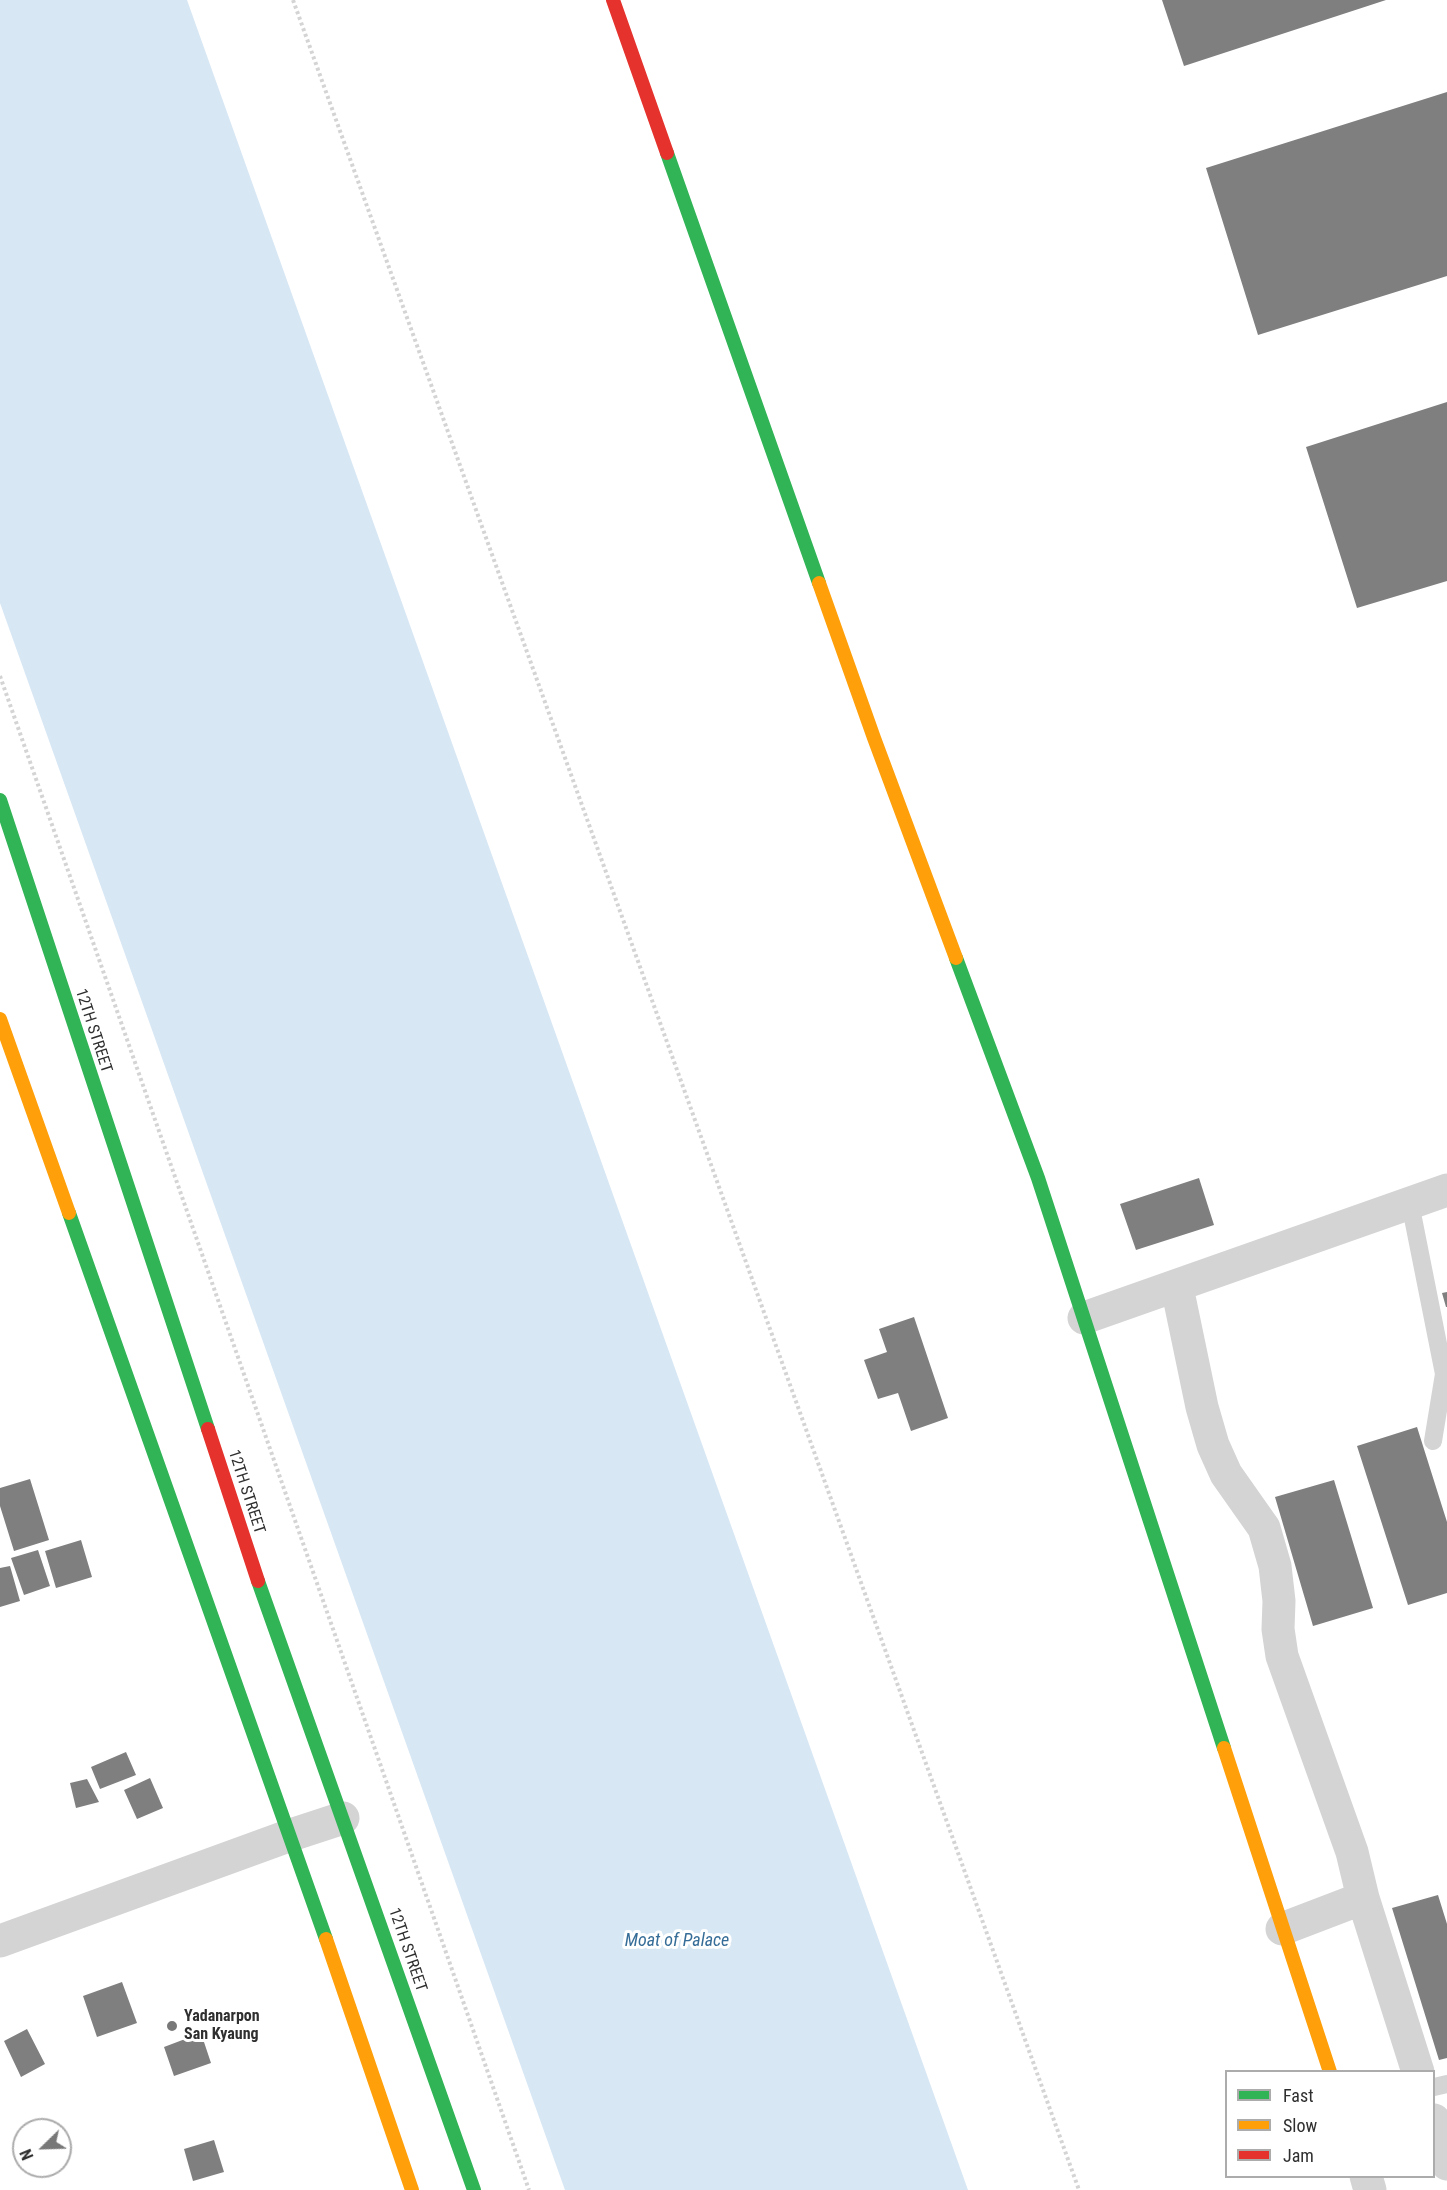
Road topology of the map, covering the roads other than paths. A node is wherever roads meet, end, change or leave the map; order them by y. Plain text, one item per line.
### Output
1 (613, 0) edge
2 (0, 800) edge
3 (0, 1018) edge
4 (1447, 1190) edge
5 (1410, 1203) junction
6 (1177, 1287) junction
7 (1084, 1318) junction
8 (1433, 1441) dead end
9 (344, 1818) junction
10 (291, 1835) junction
11 (1363, 1898) junction
12 (1282, 1929) junction
13 (0, 1941) edge
14 (1329, 2070) edge
15 (1417, 2070) edge
16 (1435, 2123) edge
17 (1447, 2164) edge
18 (412, 2190) edge
19 (474, 2190) edge

1 - 7 main road
2 - 9 main road, 12TH STREET
3 - 10 main road
4 - 5 street
5 - 6 street
5 - 8 lane
6 - 7 street
6 - 11 street
7 - 12 main road
9 - 10 street
9 - 19 main road, 12TH STREET
10 - 13 street
10 - 18 main road
11 - 12 street
11 - 15 street
12 - 14 main road
16 - 17 street

